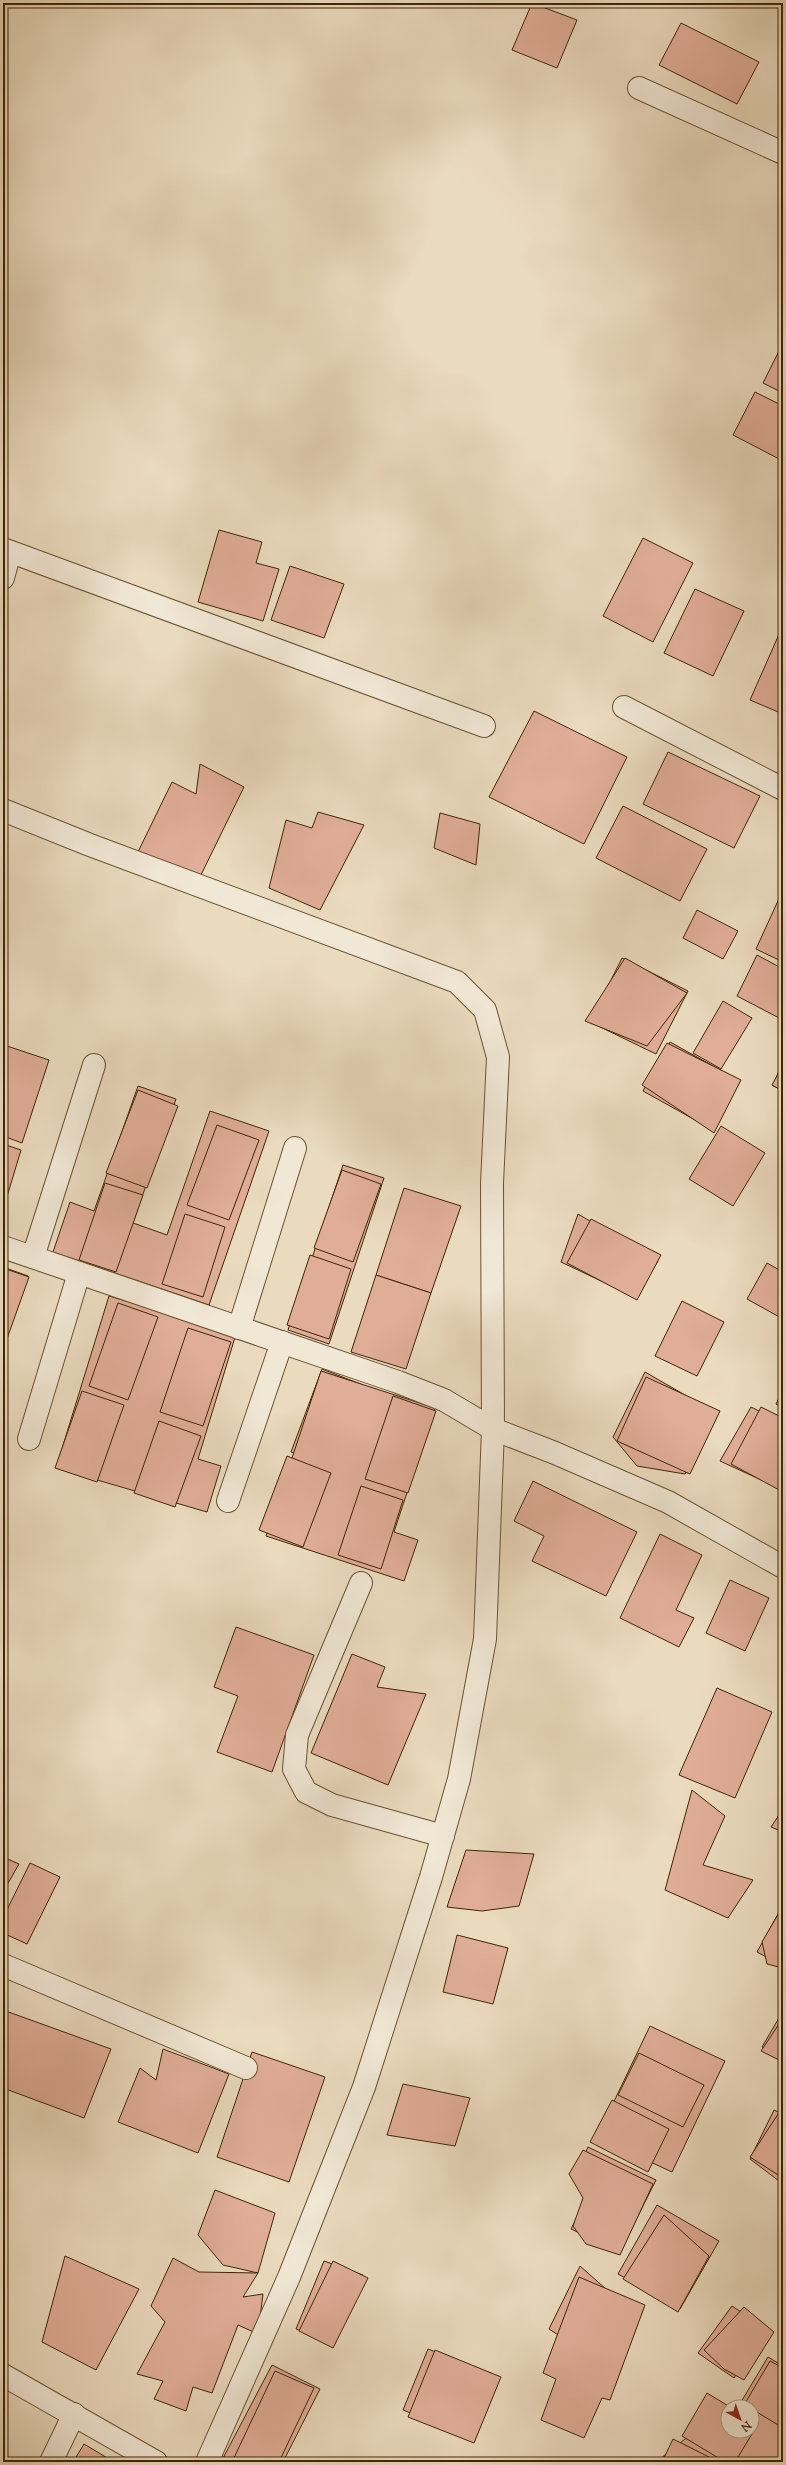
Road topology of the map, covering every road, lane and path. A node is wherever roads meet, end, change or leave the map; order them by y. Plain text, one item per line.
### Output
1 (639, 88) dead end
2 (783, 153) edge
3 (6, 550) edge
4 (3, 578) edge
5 (624, 707) dead end
6 (484, 726) dead end
7 (783, 789) edge
8 (3, 810) edge
9 (94, 1065) dead end
10 (295, 1148) dead end
11 (3, 1247) edge
12 (33, 1257) junction
13 (79, 1273) junction
14 (239, 1328) junction
15 (282, 1342) junction
16 (493, 1430) junction
17 (29, 1439) dead end
18 (228, 1501) dead end
19 (783, 1567) edge
20 (361, 1583) dead end
21 (443, 1836) junction
22 (3, 1965) edge
23 (246, 2068) dead end
24 (3, 2375) edge
25 (74, 2414) junction
26 (51, 2462) edge
27 (156, 2462) edge
28 (207, 2462) edge

1 - 2 street
3 - 4 street
3 - 6 street
5 - 7 street
8 - 16 street
9 - 12 street
10 - 14 street
11 - 12 street
12 - 13 street
13 - 14 street
13 - 17 street
14 - 15 street
15 - 16 street
15 - 18 street
16 - 19 street
16 - 21 street
20 - 21 street
21 - 28 street
22 - 23 street
24 - 25 street
25 - 26 street
25 - 27 street

